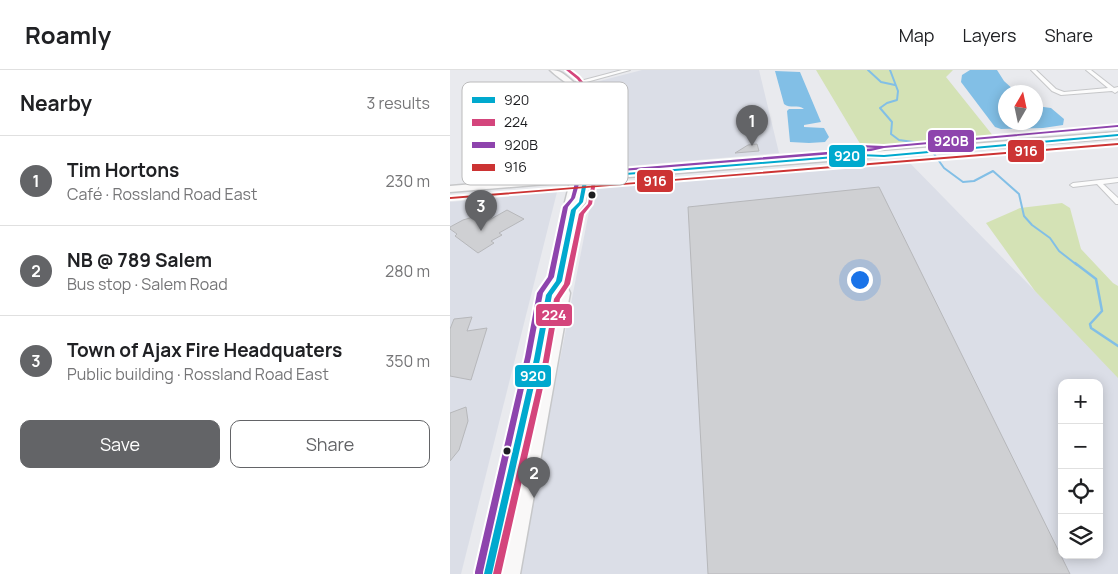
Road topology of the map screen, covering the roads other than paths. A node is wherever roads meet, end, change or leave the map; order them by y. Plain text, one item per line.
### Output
1 (554, 70) edge
2 (628, 70) edge
3 (1032, 70) edge
4 (1088, 70) edge
5 (569, 82) edge
6 (580, 82) edge
7 (1116, 91) edge
8 (1118, 135) edge
9 (628, 177) edge
10 (1118, 180) edge
11 (1098, 182) junction
12 (521, 185) edge
13 (580, 185) edge
14 (1073, 185) dead end
15 (450, 191) edge
16 (1118, 202) edge
17 (559, 281) junction
18 (488, 574) edge
19 (511, 574) edge

1 - 5 main road
2 - 6 street
3 - 7 street
4 - 7 street
8 - 9 main road
10 - 11 street
11 - 14 street
11 - 16 street
12 - 15 main road
13 - 17 main road
17 - 18 main road
17 - 19 main road

